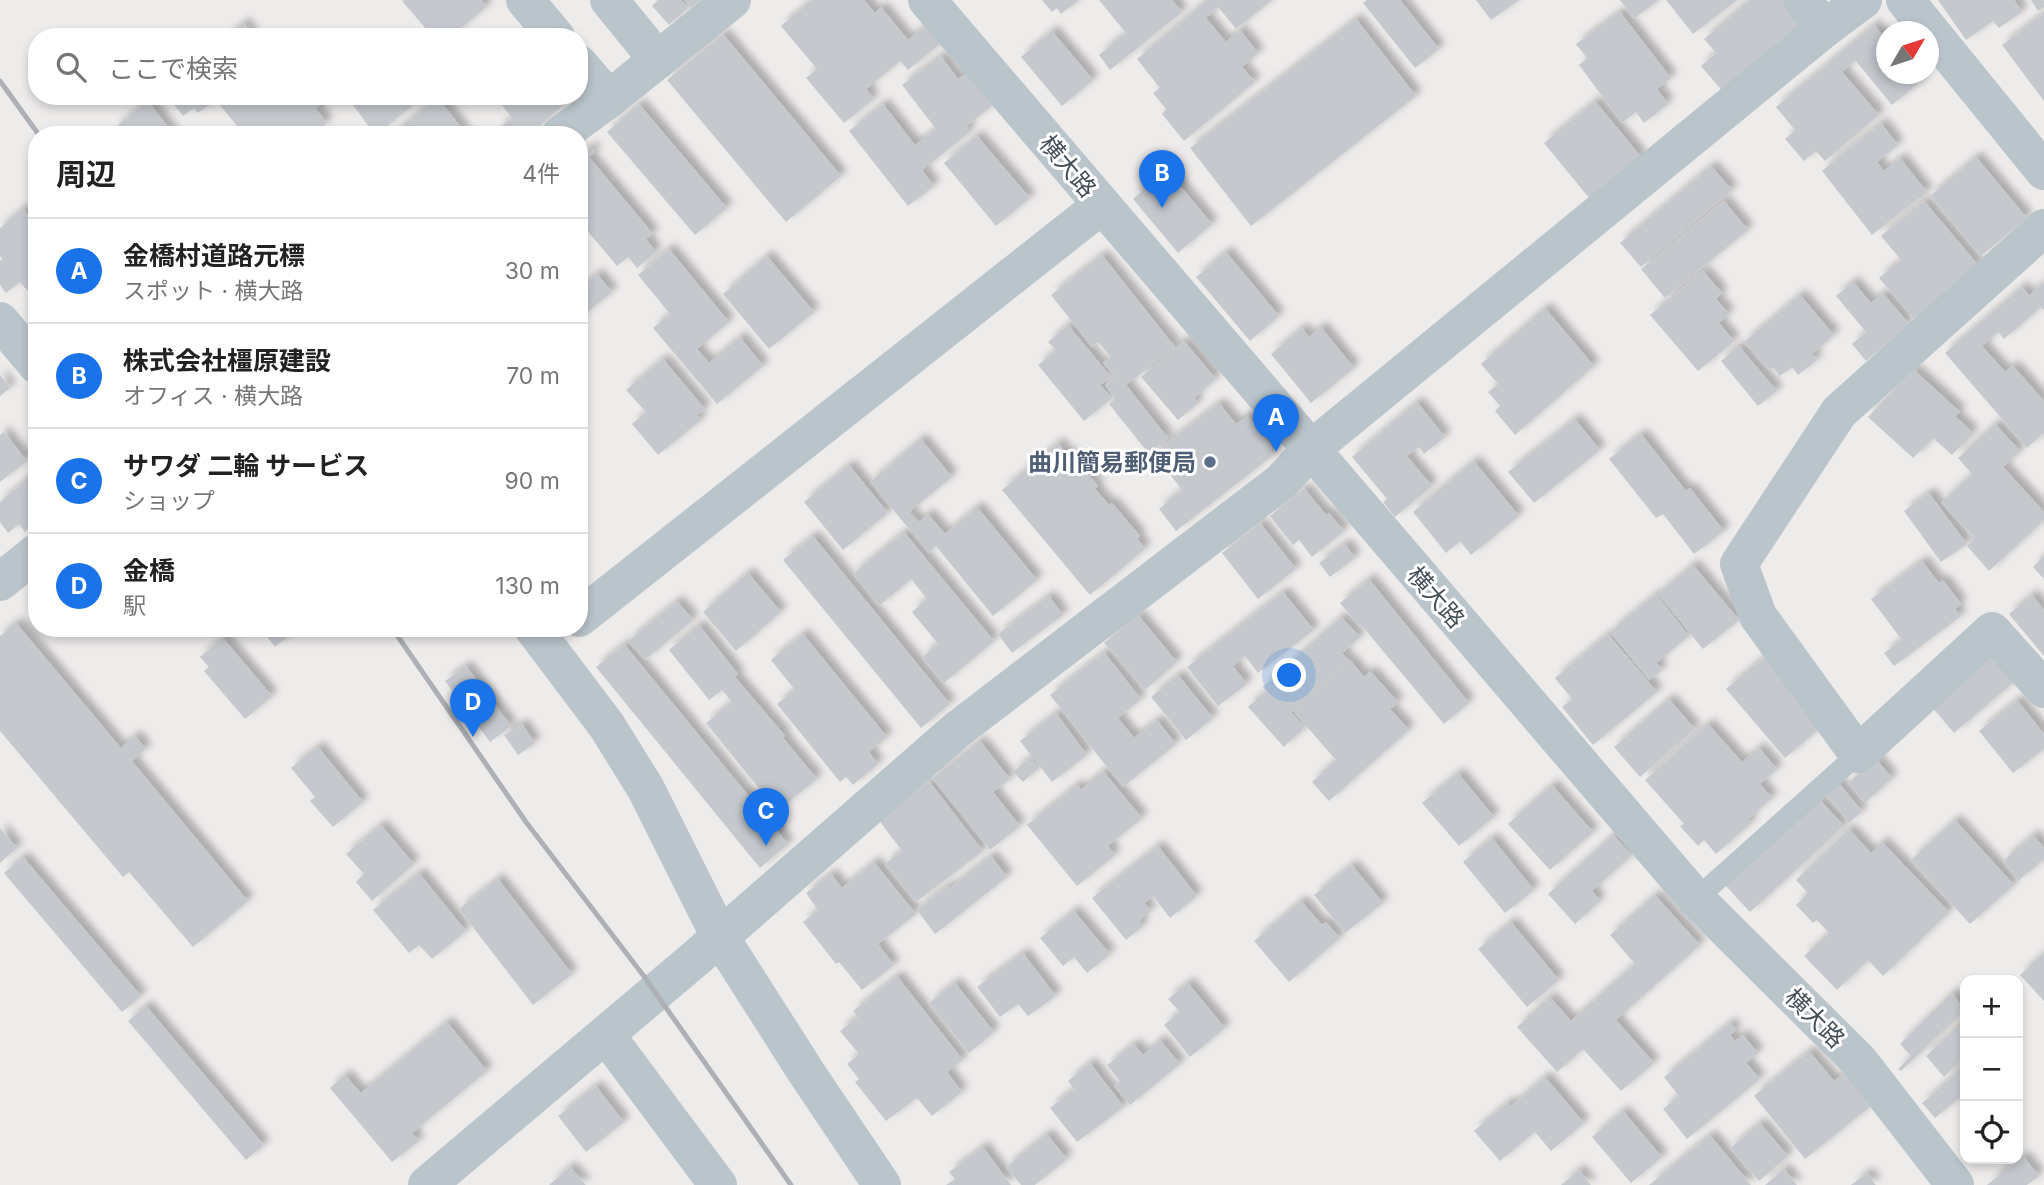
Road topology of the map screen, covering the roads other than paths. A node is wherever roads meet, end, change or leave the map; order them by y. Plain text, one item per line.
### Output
1 (525, 0) edge
2 (609, 0) edge
3 (732, 0) edge
4 (927, 0) edge
5 (1863, 0) edge
6 (1905, 0) edge
7 (1813, 14) edge
8 (548, 28) edge
9 (658, 60) junction
10 (588, 74) edge
11 (609, 99) junction
12 (572, 126) edge
13 (2044, 171) edge
14 (1101, 205) junction
15 (2044, 228) edge
16 (0, 321) edge
17 (28, 354) edge
18 (1310, 450) junction
19 (28, 559) edge
20 (0, 582) edge
21 (588, 611) edge
22 (550, 637) edge
23 (2044, 689) edge
24 (1858, 754) junction
25 (1696, 899) junction
26 (720, 937) junction
27 (606, 1035) junction
28 (428, 1185) edge
29 (718, 1185) edge
30 (882, 1185) edge
31 (1955, 1185) edge

1 - 8 street
2 - 9 street
3 - 9 street
4 - 14 street, 横大路
5 - 7 street
6 - 13 street
7 - 18 street
9 - 11 street
10 - 11 street
11 - 12 street
14 - 18 street, 横大路
14 - 21 street
15 - 24 street
16 - 17 street
18 - 25 street, 横大路
18 - 26 street
19 - 20 street
22 - 26 street
23 - 24 street
24 - 25 lane
25 - 31 street, 横大路
26 - 27 street
26 - 30 street
27 - 28 street
27 - 29 street

